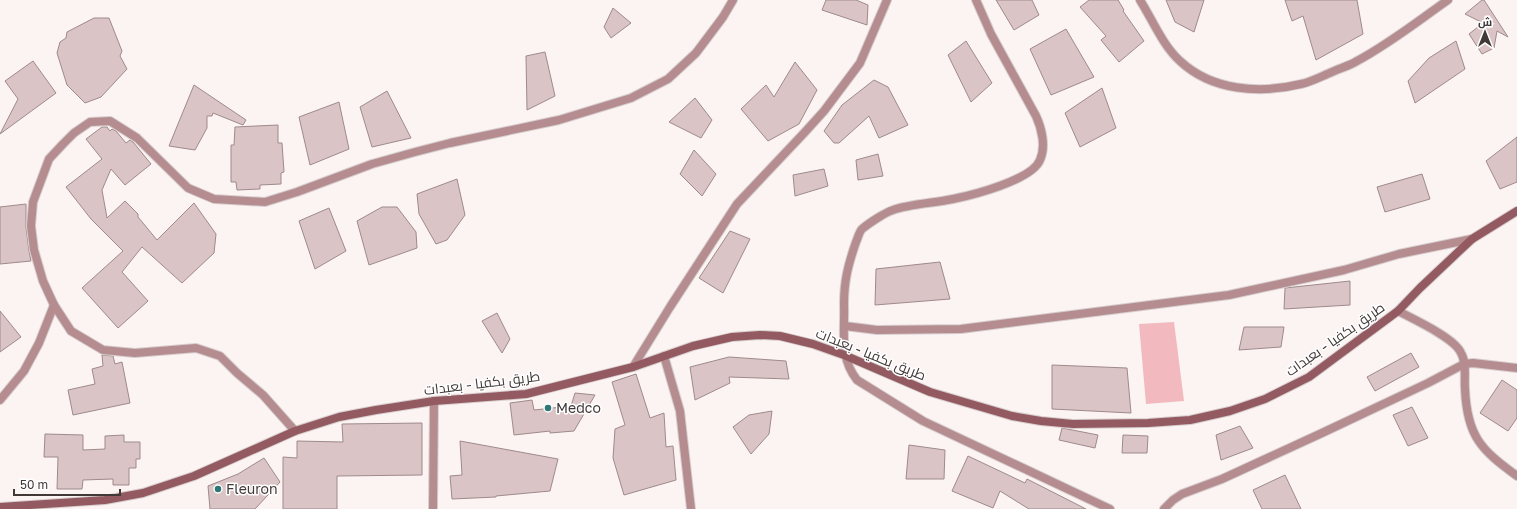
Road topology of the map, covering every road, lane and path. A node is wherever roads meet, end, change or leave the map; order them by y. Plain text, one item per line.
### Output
1 (733, 0) edge
2 (886, 0) edge
3 (976, 0) edge
4 (1140, 0) edge
5 (1448, 0) edge
6 (1517, 211) edge
7 (1472, 239) junction
8 (54, 306) junction
9 (1398, 311) junction
10 (845, 326) junction
11 (844, 355) junction
12 (664, 356) junction
13 (1464, 364) junction
14 (633, 367) junction
15 (1517, 368) edge
16 (0, 400) edge
17 (434, 401) junction
18 (295, 432) junction
19 (1517, 476) edge
20 (0, 507) edge
21 (433, 509) edge
22 (691, 509) edge
23 (1110, 509) edge
24 (1164, 509) edge

1 - 8 street
2 - 14 street
3 - 10 street
4 - 5 street
6 - 7 main road, طريق بكفيا - بعبدات
7 - 9 main road, طريق بكفيا - بعبدات
7 - 10 street
8 - 16 street
8 - 18 street
9 - 11 main road, طريق بكفيا - بعبدات
9 - 13 street
10 - 11 street
11 - 12 main road, طريق بكفيا - بعبدات
11 - 23 street
12 - 14 main road, طريق بكفيا - بعبدات
12 - 22 street
13 - 15 street
13 - 19 street
13 - 24 street
14 - 17 main road, طريق بكفيا - بعبدات
17 - 18 main road, طريق بكفيا - بعبدات
17 - 21 street
18 - 20 main road, طريق بكفيا - بعبدات

